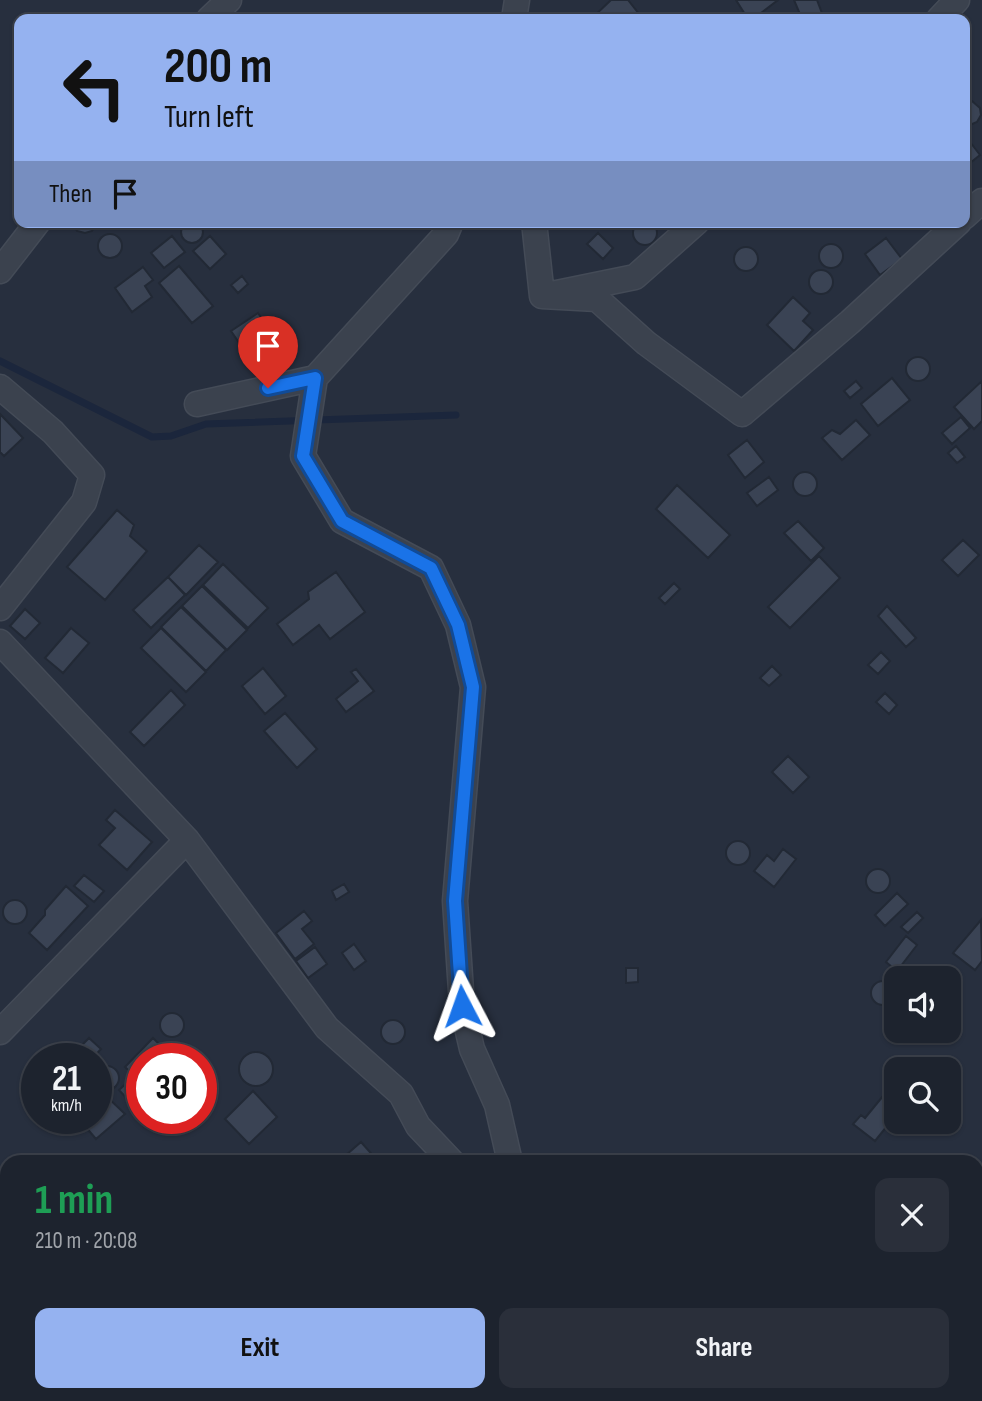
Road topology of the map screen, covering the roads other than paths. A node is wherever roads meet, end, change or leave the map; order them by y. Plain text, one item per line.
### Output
1 (229, 0) edge
2 (957, 0) edge
3 (214, 14) edge
4 (944, 14) edge
5 (32, 228) edge
6 (448, 228) edge
7 (535, 228) edge
8 (690, 228) edge
9 (952, 228) edge
10 (0, 271) edge
11 (542, 296) junction
12 (315, 378) junction
13 (0, 387) edge
14 (197, 404) dead end
15 (0, 608) edge
16 (0, 642) edge
17 (187, 840) junction
18 (0, 1032) edge
19 (445, 1155) edge
20 (508, 1155) edge

1 - 3 street
2 - 4 street
5 - 10 street
6 - 12 street
7 - 11 street
8 - 11 street
9 - 11 street
12 - 14 street
12 - 20 street
13 - 15 street
16 - 17 street
17 - 18 street
17 - 19 street

